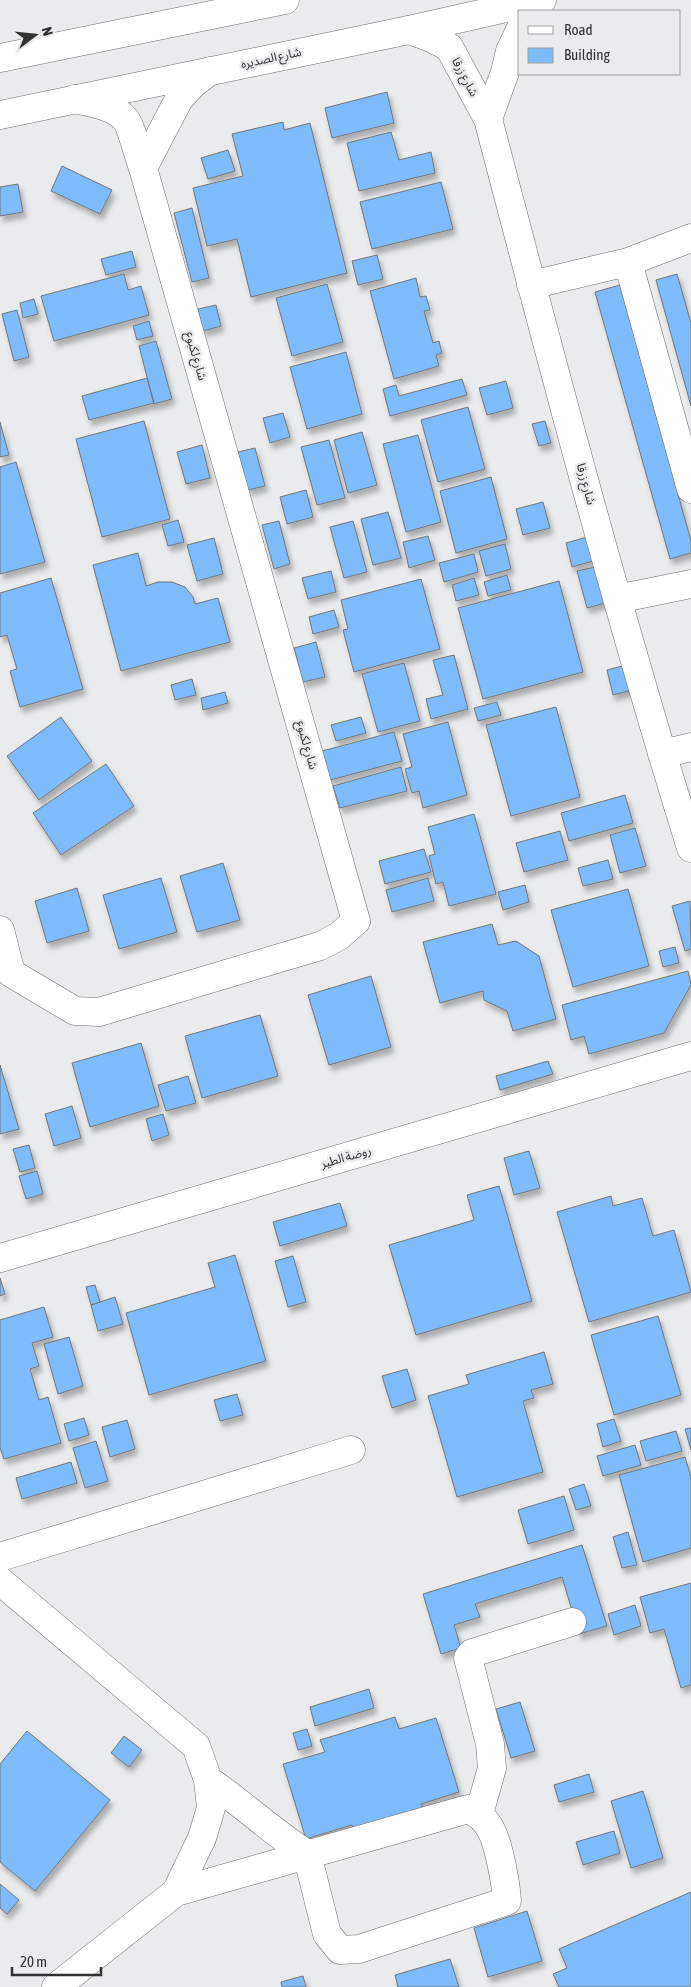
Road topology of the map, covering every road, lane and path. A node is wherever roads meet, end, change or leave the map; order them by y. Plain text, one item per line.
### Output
1 (285, 0) edge
2 (544, 0) edge
3 (535, 10) edge
4 (409, 30) junction
5 (518, 34) edge
6 (0, 58) edge
7 (210, 71) junction
8 (74, 99) junction
9 (0, 114) edge
10 (488, 119) junction
11 (142, 168) junction
12 (691, 238) edge
13 (628, 262) junction
14 (531, 285) junction
15 (691, 489) edge
16 (691, 584) edge
17 (617, 599) junction
18 (691, 747) edge
19 (662, 754) junction
20 (691, 848) edge
21 (0, 930) edge
22 (691, 1056) edge
23 (0, 1258) edge
24 (351, 1450) dead end
25 (0, 1557) edge
26 (0, 1580) edge
27 (572, 1622) dead end
28 (208, 1780) junction
29 (479, 1814) junction
30 (307, 1854) junction
31 (176, 1892) junction
32 (56, 1987) edge

1 - 6 street
2 - 3 street
2 - 4 street, شارع الصديره
4 - 7 street, شارع الصديره
4 - 10 street, شارع زرقا
5 - 10 street, شارع زرقا
7 - 8 street, شارع الصديره
7 - 11 street
8 - 9 street, شارع الصديره
8 - 11 street, شارع لكبوع
10 - 14 street, شارع زرقا
11 - 21 street, شارع لكبوع
12 - 13 street
13 - 14 street
13 - 15 street
14 - 17 street, شارع زرقا
16 - 17 street
17 - 19 street, شارع زرقا
18 - 19 street
19 - 20 street, شارع زرقا
22 - 23 street, روضة الطير
24 - 25 street
26 - 28 street
27 - 29 street
28 - 30 street
28 - 31 street
29 - 30 street
29 - 30 street
30 - 31 street
31 - 32 street

